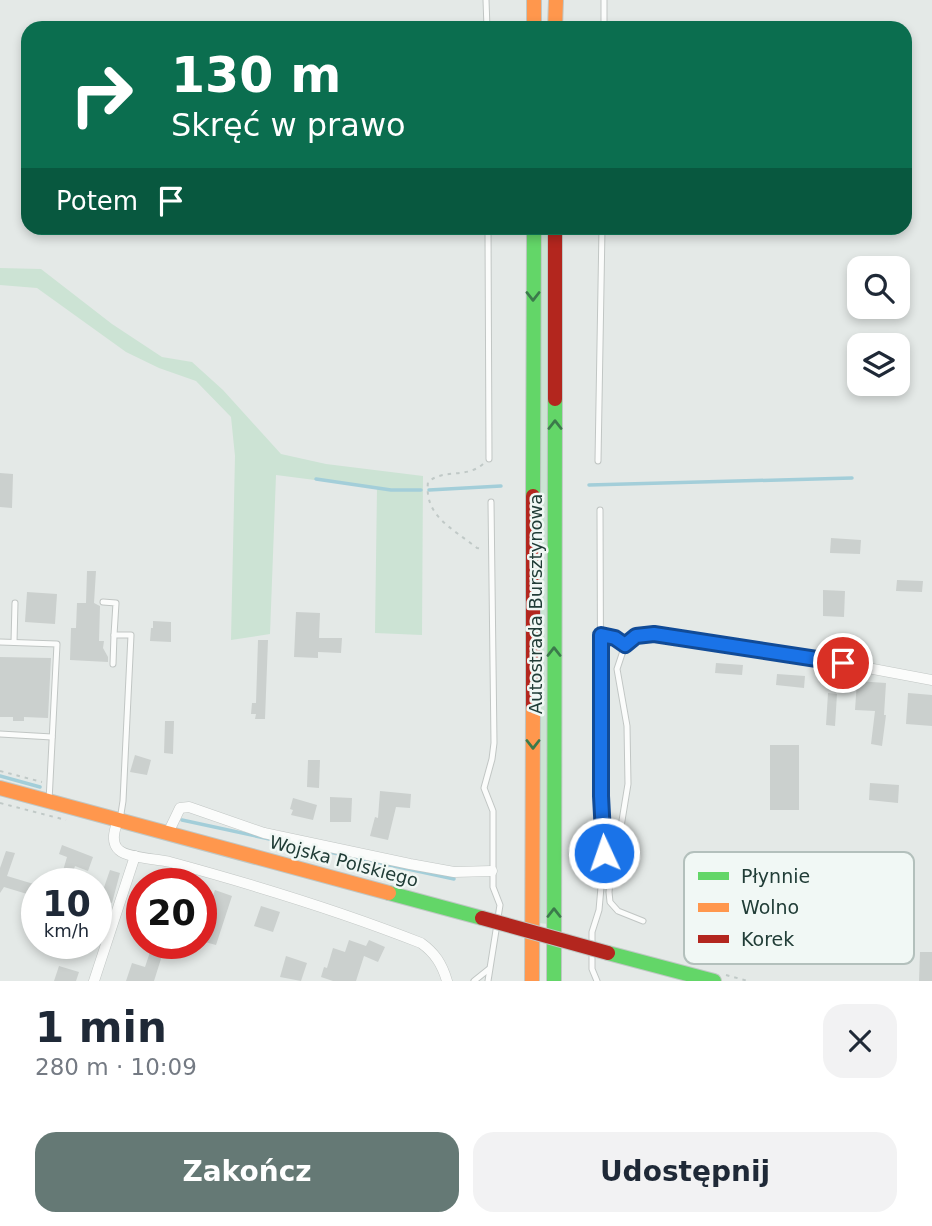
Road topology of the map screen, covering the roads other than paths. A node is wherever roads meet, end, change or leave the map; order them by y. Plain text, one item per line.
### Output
1 (486, 0) edge
2 (534, 0) edge
3 (556, 0) edge
4 (604, 0) edge
5 (487, 21) edge
6 (534, 21) edge
7 (555, 21) edge
8 (604, 21) edge
9 (488, 235) edge
10 (534, 235) edge
11 (555, 235) edge
12 (602, 235) edge
13 (489, 459) road end
14 (598, 461) dead end
15 (491, 502) dead end
16 (600, 510) dead end
17 (15, 603) dead end
18 (103, 603) dead end
19 (114, 635) junction
20 (601, 635) junction
21 (0, 642) edge
22 (13, 642) junction
23 (625, 645) junction
24 (113, 664) dead end
25 (932, 680) edge
26 (0, 734) edge
27 (52, 737) junction
28 (0, 788) edge
29 (49, 801) junction
30 (119, 820) junction
31 (168, 834) junction
32 (135, 856) junction
33 (492, 871) junction
34 (643, 921) dead end
35 (489, 969) junction
36 (94, 981) edge
37 (446, 981) edge
38 (474, 981) edge
39 (488, 981) edge
40 (533, 981) edge
41 (554, 981) edge
42 (597, 981) edge
43 (714, 981) edge

1 - 5 lane
2 - 6 main road
3 - 7 main road
4 - 8 lane
9 - 13 lane
10 -> 40 main road, Autostrada Bursztynowa
41 -> 11 main road, Autostrada Bursztynowa
12 - 14 lane
15 - 33 lane
16 - 20 lane
17 - 22 lane
18 - 19 lane
19 - 24 lane
19 - 30 lane
20 - 23 lane
20 - 42 lane
21 - 22 lane
22 - 27 lane
23 - 25 street
23 - 34 lane
26 - 27 lane
27 - 29 lane
28 - 29 main road, Wojska Polskiego
29 - 30 main road, Wojska Polskiego
30 - 31 main road, Wojska Polskiego
30 - 32 street
31 - 33 street
31 - 43 main road, Wojska Polskiego, bridge
32 - 36 street
32 - 37 street
33 - 35 lane
35 - 38 lane
35 - 39 lane

